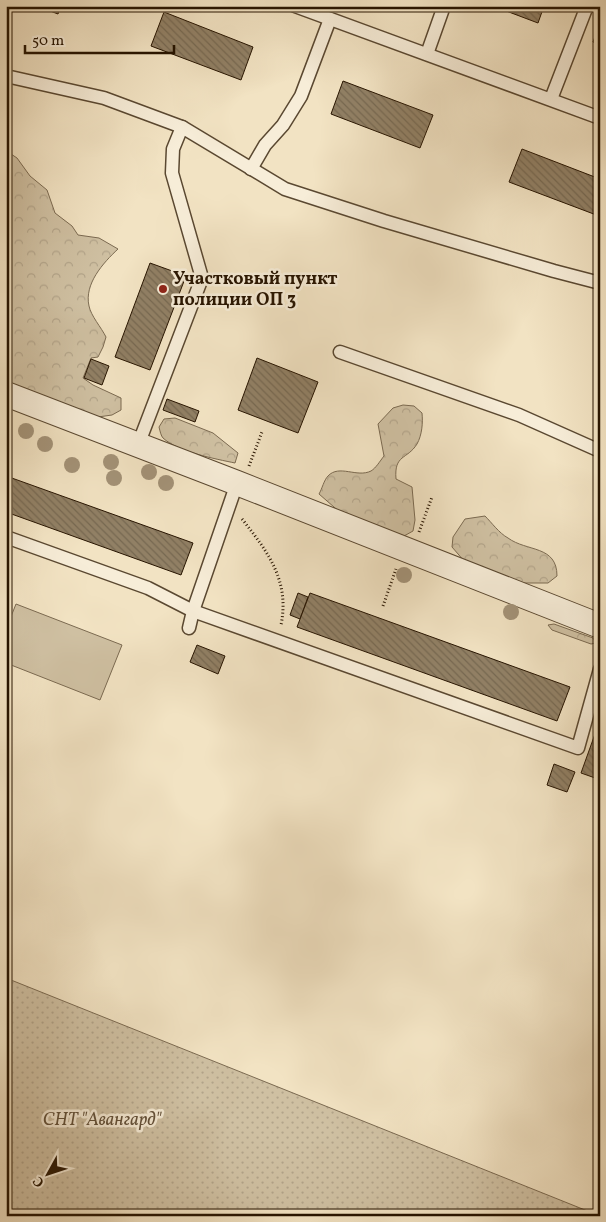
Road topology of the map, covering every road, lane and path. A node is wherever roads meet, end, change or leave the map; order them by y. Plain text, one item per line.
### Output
1 (295, 6) edge
2 (444, 6) edge
3 (587, 6) edge
4 (330, 19) junction
5 (427, 54) junction
6 (6, 76) edge
7 (551, 99) junction
8 (600, 118) edge
9 (182, 127) junction
10 (252, 169) junction
11 (600, 282) edge
12 (340, 352) dead end
13 (7, 397) edge
14 (262, 432) dead end
15 (138, 445) junction
16 (600, 450) edge
17 (236, 490) junction
18 (432, 497) dead end
19 (6, 537) edge
20 (408, 550) junction
21 (383, 606) dead end
22 (193, 611) junction
23 (600, 626) edge
24 (189, 628) dead end
25 (278, 641) junction
26 (600, 669) edge

1 - 4 lane
2 - 5 lane
3 - 7 lane
4 - 5 lane
4 - 10 lane
5 - 7 lane
6 - 9 lane
7 - 8 lane
9 - 10 lane
9 - 15 lane
10 - 11 lane
12 - 16 lane
13 - 15 street
14 - 17 path
15 - 17 street
17 - 20 street
17 - 22 lane
17 - 25 path
18 - 20 path
19 - 22 lane
20 - 21 path
20 - 23 street
22 - 24 lane
22 - 25 lane
25 - 26 lane

